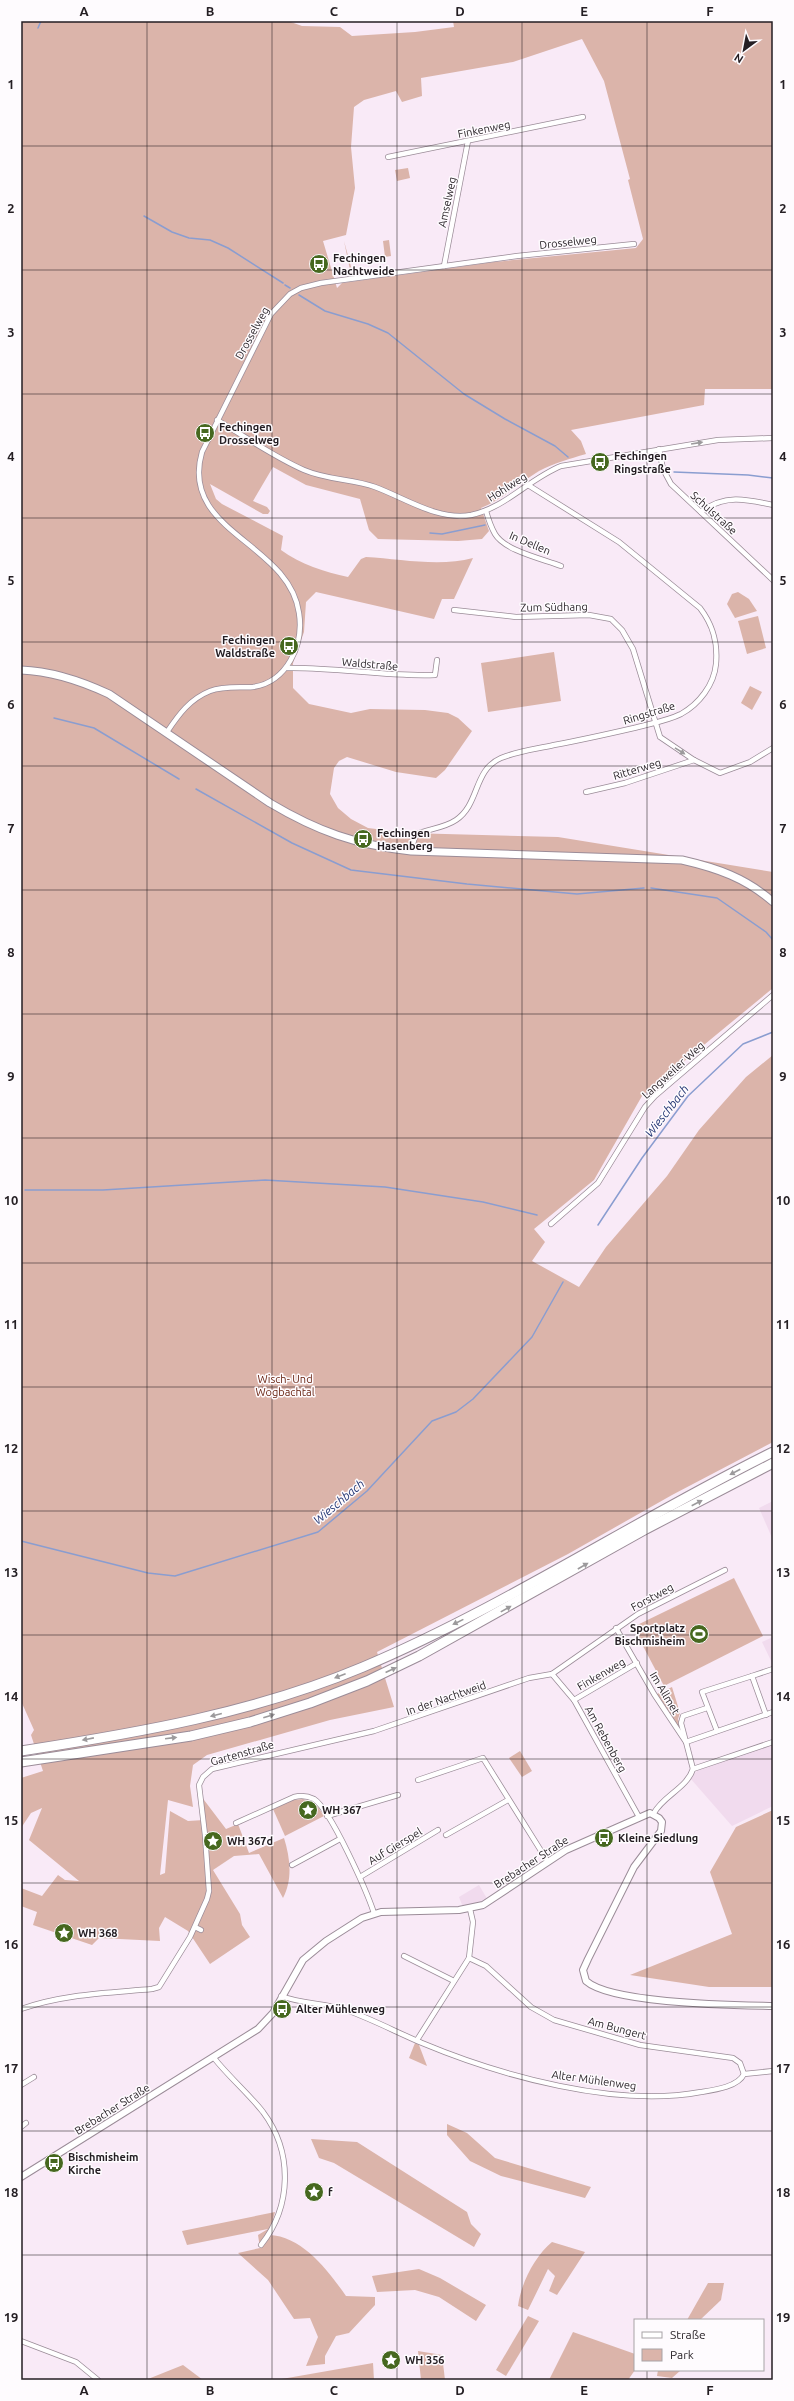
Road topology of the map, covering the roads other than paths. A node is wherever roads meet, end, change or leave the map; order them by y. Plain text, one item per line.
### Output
1 (583, 117) dead end
2 (468, 141) junction
3 (388, 157) dead end
4 (634, 244) dead end
5 (444, 266) junction
6 (217, 420) junction
7 (773, 438) edge
8 (659, 449) junction
9 (528, 485) junction
10 (773, 505) edge
11 (486, 511) junction
12 (701, 512) junction
13 (561, 566) dead end
14 (773, 580) edge
15 (454, 610) dead end
16 (437, 660) dead end
17 (287, 668) junction
18 (21, 670) edge
19 (655, 723) junction
20 (167, 732) junction
21 (773, 748) edge
22 (694, 760) junction
23 (586, 792) dead end
24 (411, 851) junction
25 (773, 902) edge
26 (773, 995) edge
27 (551, 1224) dead end
28 (773, 1452) edge
29 (773, 1463) edge
30 (724, 1570) dead end
31 (616, 1628) junction
32 (637, 1663) junction
33 (773, 1669) edge
34 (552, 1674) junction
35 (752, 1676) junction
36 (574, 1700) junction
37 (707, 1708) junction
38 (773, 1712) edge
39 (766, 1715) junction
40 (717, 1732) junction
41 (345, 1737) joint
42 (686, 1742) junction
43 (773, 1742) edge
44 (21, 1751) edge
45 (21, 1762) edge
46 (694, 1769) junction
47 (418, 1780) dead end
48 (398, 1795) dead end
49 (508, 1800) junction
50 (654, 1813) junction
51 (327, 1816) junction
52 (638, 1817) junction
53 (236, 1823) dead end
54 (438, 1830) dead end
55 (446, 1836) dead end
56 (340, 1839) junction
57 (548, 1862) junction
58 (292, 1866) dead end
59 (360, 1877) junction
60 (470, 1909) junction
61 (374, 1913) junction
62 (195, 1927) junction
63 (201, 1930) dead end
64 (404, 1956) dead end
65 (469, 1958) junction
66 (454, 1980) junction
67 (281, 1996) junction
68 (773, 2006) edge
69 (21, 2009) edge
70 (417, 2040) junction
71 (214, 2058) junction
72 (773, 2071) edge
73 (744, 2074) junction
74 (34, 2077) dead end
75 (21, 2085) edge
76 (26, 2123) dead end
77 (21, 2127) edge
78 (21, 2177) edge
79 (261, 2245) dead end
80 (21, 2341) edge
81 (98, 2380) edge

1 - 2 street, Finkenweg
2 - 3 street, Finkenweg
2 - 5 street, Amselweg
4 - 5 street, Drosselweg
5 - 6 street, Drosselweg
6 - 11 street, Hohlweg
6 - 17 street, Drosselweg
8 -> 7 street, Hohlweg
8 - 9 street, Hohlweg
8 - 12 street, Schulstraße
9 - 11 street, Hohlweg
9 - 19 street, Ringstraße
10 - 12 street
11 - 13 street, In Dellen
12 - 14 street, Schulstraße
15 - 19 street, Zum Südhang
16 - 17 street, Waldstraße
17 - 20 street
18 - 20 main road
19 -> 22 street
19 - 24 street, Ringstraße
20 - 24 main road
21 - 22 street
22 - 23 street, Ritterweg
24 - 25 main road
26 - 27 street, Langweiler Weg
28 -> 44 highway
45 -> 29 highway
30 - 31 street, Forstweg
31 - 32 street, Im Allmet
31 - 34 street, Forstweg
32 - 36 street, Finkenweg
32 - 42 street, Im Allmet
33 - 35 street
34 - 36 street, Am Rebenberg
34 - 41 street, In der Nachtweid
35 - 37 street
35 - 39 street
36 - 52 street, Am Rebenberg
37 - 40 street
37 - 42 street
38 - 39 street
39 - 40 street
40 - 42 street
41 - 62 street, Gartenstraße
42 - 46 street, Im Allmet
43 - 46 street
46 - 50 street
47 - 49 street
48 - 51 street
49 - 55 street
49 - 57 street
50 - 52 street, Brebacher Straße
50 - 68 street
51 - 53 street, Auf Gierspel
51 - 56 street, Auf Gierspel
52 - 57 street, Brebacher Straße
54 - 59 street, Auf Gierspel
56 - 58 street
56 - 59 street, Auf Gierspel
57 - 60 street, Brebacher Straße
59 - 61 street, Auf Gierspel
60 - 61 street, Brebacher Straße
60 - 65 street
61 - 67 street, Brebacher Straße
62 - 63 street
62 - 69 street, Gartenstraße
64 - 66 street
65 - 66 street
65 - 73 street, Am Bungert
66 - 70 street
67 - 70 street, Alter Mühlenweg
67 - 71 street, Brebacher Straße
70 - 73 street, Alter Mühlenweg
71 - 78 street, Brebacher Straße
71 - 79 street
72 - 73 street
74 - 75 street
76 - 77 street
80 - 81 street

